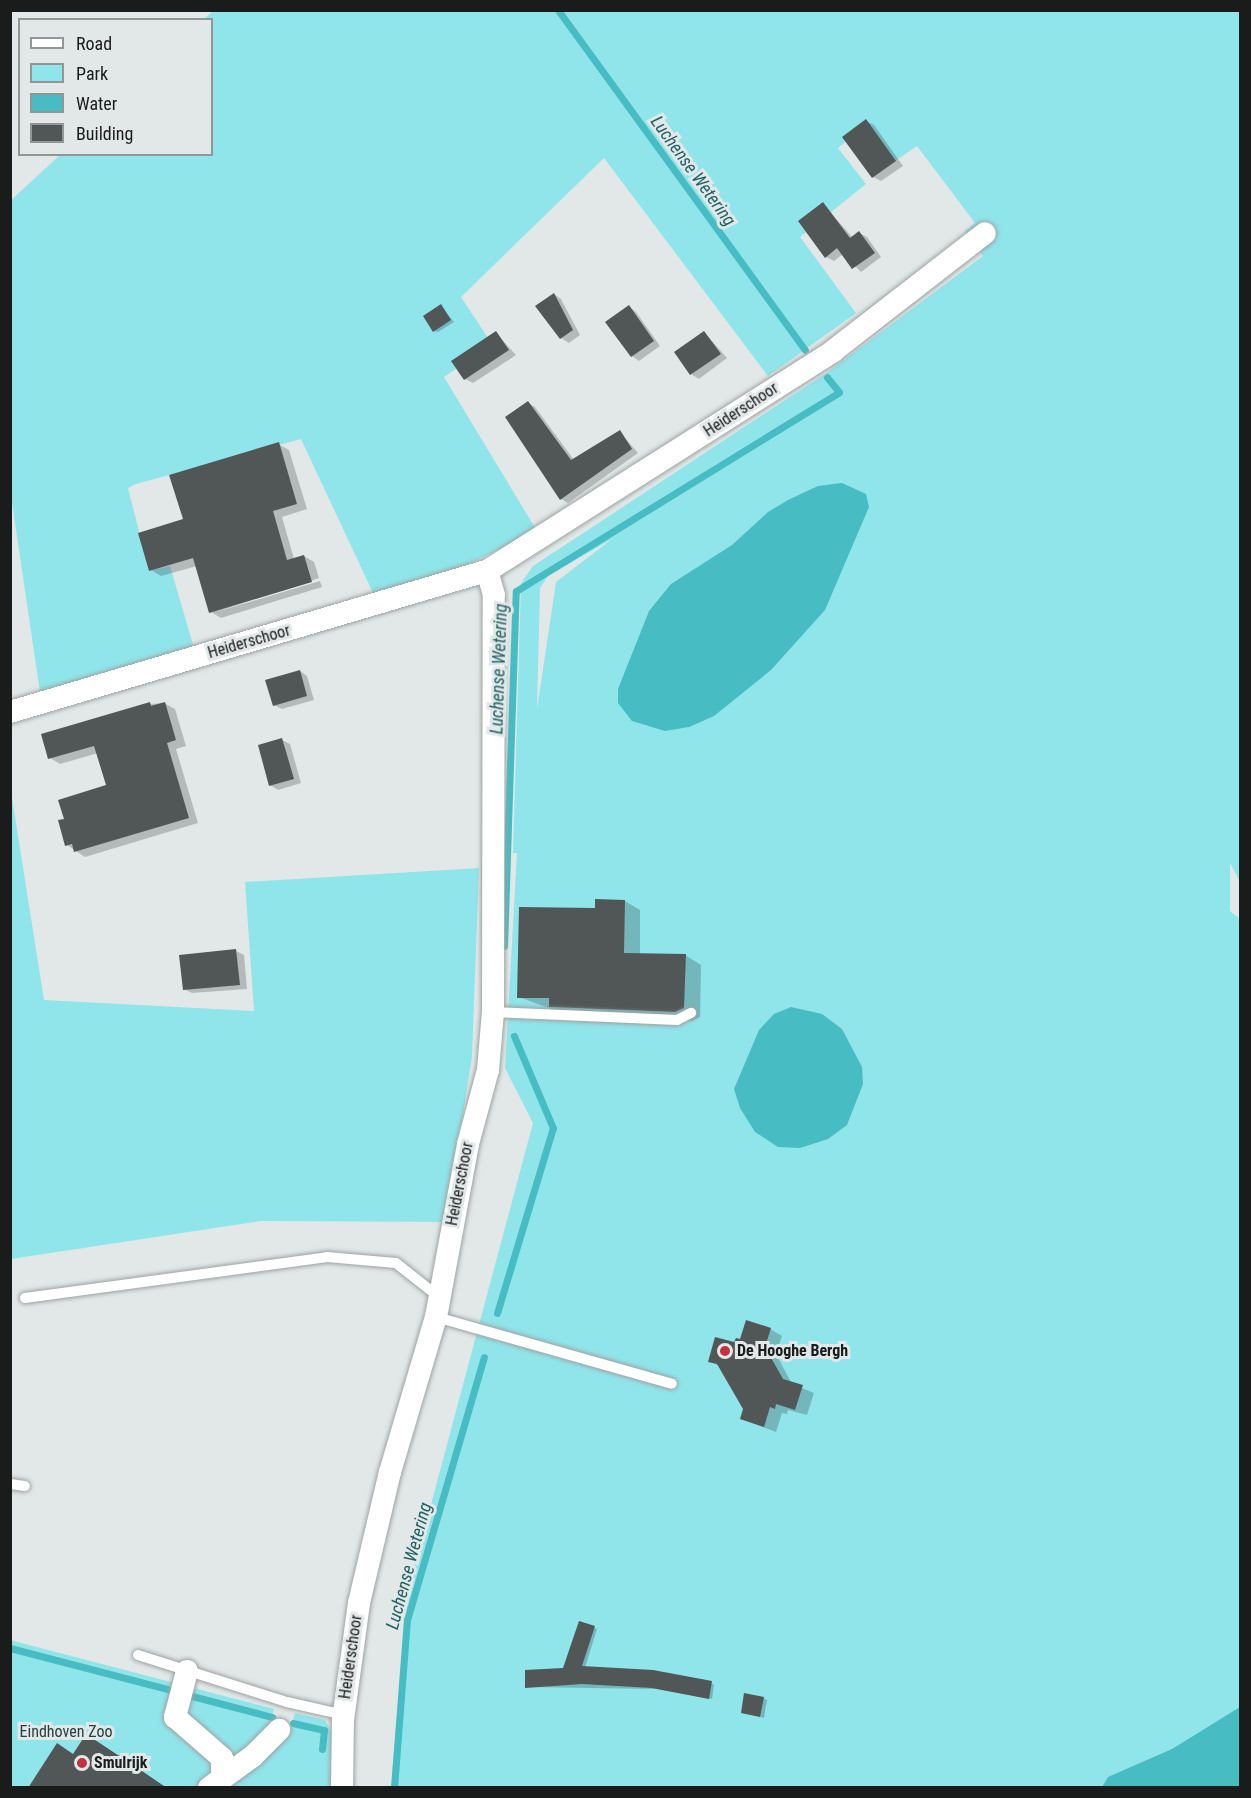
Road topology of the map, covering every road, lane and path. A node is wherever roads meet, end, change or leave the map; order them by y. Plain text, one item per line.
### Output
1 (985, 233) dead end
2 (487, 572) junction
3 (10, 712) edge
4 (493, 1012) junction
5 (692, 1013) dead end
6 (25, 1298) dead end
7 (437, 1307) junction
8 (672, 1384) dead end
9 (10, 1484) edge
10 (25, 1486) dead end
11 (138, 1655) dead end
12 (187, 1671) junction
13 (344, 1714) junction
14 (279, 1730) dead end
15 (215, 1783) edge
16 (342, 1788) edge

1 - 2 street, Heiderschoor
2 - 3 street, Heiderschoor
2 - 4 street, Heiderschoor
4 - 5 lane
4 - 7 street, Heiderschoor
6 - 7 lane
7 - 8 lane
7 - 13 street, Heiderschoor
9 - 10 lane
11 - 12 lane
12 - 13 lane
12 - 15 street
13 - 16 street, Heiderschoor
14 - 15 street

